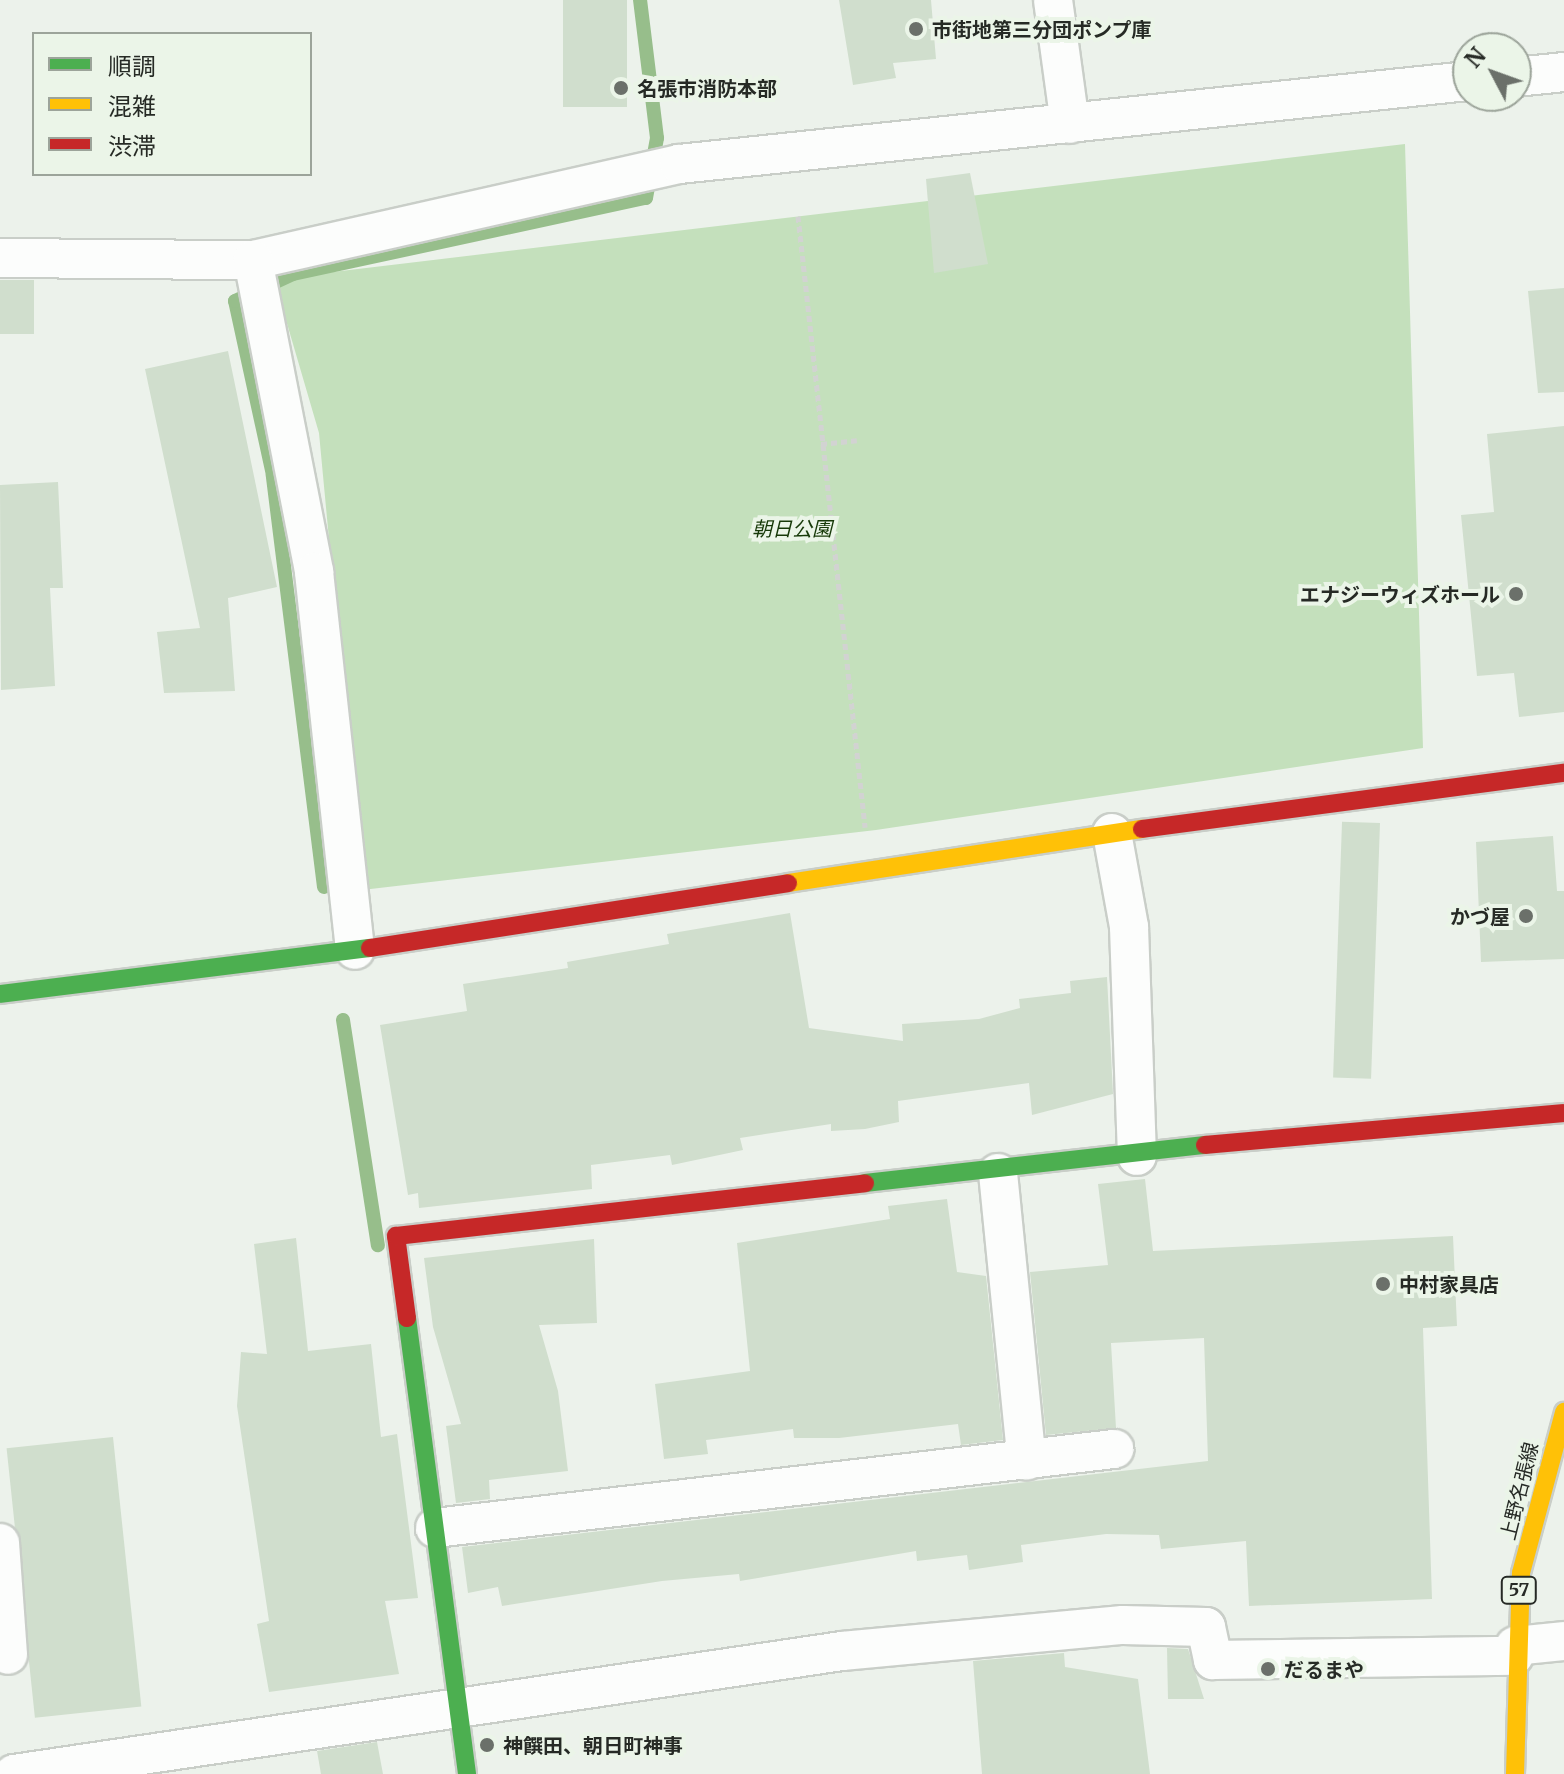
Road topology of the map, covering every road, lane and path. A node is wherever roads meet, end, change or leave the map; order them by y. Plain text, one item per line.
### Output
1 (1053, 0) edge
2 (1564, 72) edge
3 (1532, 75) edge
4 (1452, 83) edge
5 (1070, 124) junction
6 (798, 216) dead end
7 (0, 258) edge
8 (254, 264) junction
9 (857, 440) dead end
10 (821, 444) junction
11 (1564, 773) edge
12 (865, 831) dead end
13 (1112, 833) junction
14 (355, 950) junction
15 (0, 994) edge
16 (1564, 1113) edge
17 (1137, 1156) junction
18 (998, 1173) junction
19 (1564, 1412) edge
20 (1114, 1449) dead end
21 (1027, 1461) junction
22 (435, 1528) junction
23 (0, 1543) edge
24 (1564, 1641) edge
25 (1515, 1651) junction
26 (8, 1655) dead end
27 (457, 1709) junction
28 (14, 1774) edge
29 (467, 1774) edge
30 (1515, 1774) edge

1 - 5 street
2 - 3 street
4 - 5 street
5 - 8 street
6 - 10 path
7 - 8 street
8 - 14 street
9 - 10 path
10 - 12 path
11 - 13 street
13 - 14 street
13 - 17 street
14 - 15 street
16 - 17 street
17 - 18 street
18 - 21 street
18 - 22 street
19 - 25 street, 上野名張線 / 57
20 - 21 street
21 - 22 street
22 - 27 street
23 - 26 street
24 - 25 street
25 - 27 street
25 - 30 street, 上野名張線 / 57
27 - 28 street
27 - 29 street

